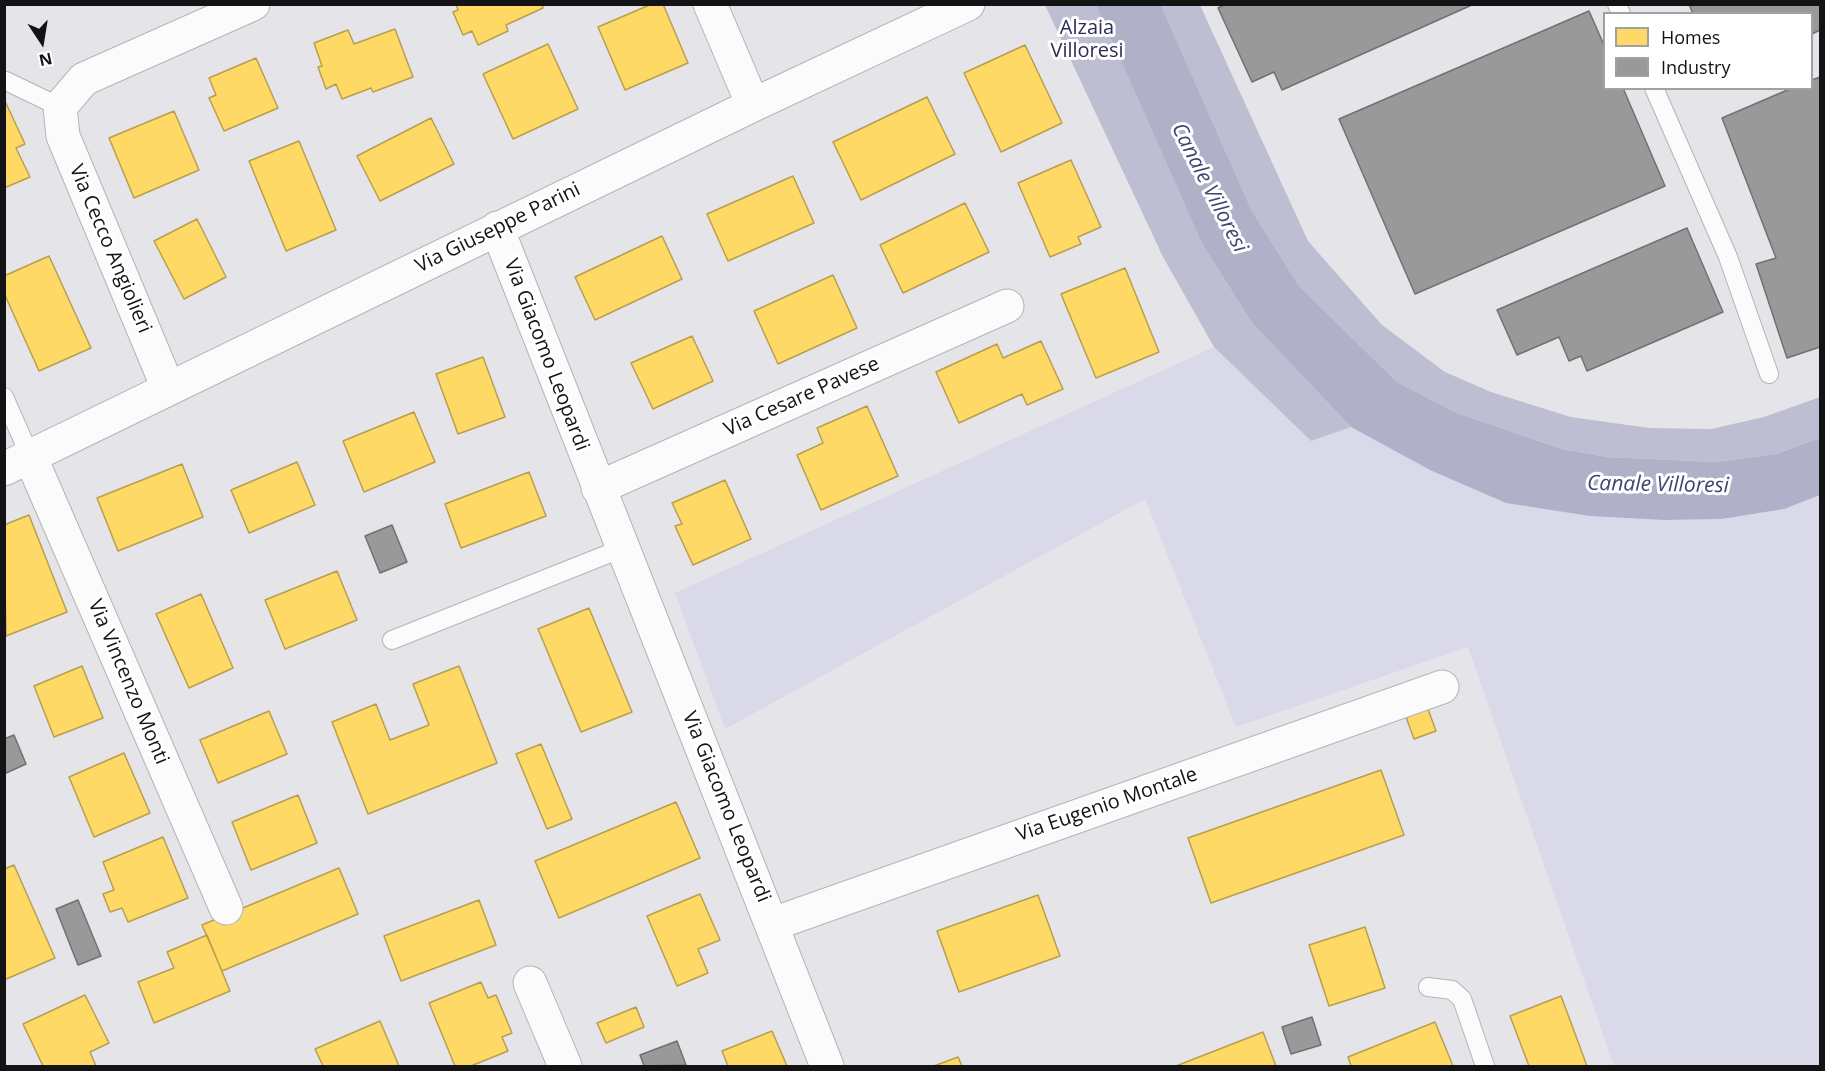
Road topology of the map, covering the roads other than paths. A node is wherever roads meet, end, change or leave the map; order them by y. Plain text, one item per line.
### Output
1 (253, 4) edge
2 (710, 4) edge
3 (968, 4) edge
4 (6, 81) edge
5 (1655, 90) edge
6 (753, 105) junction
7 (60, 107) junction
8 (497, 228) junction
9 (1007, 306) dead end
10 (1769, 374) dead end
11 (168, 388) junction
12 (4, 397) edge
13 (17, 462) edge
14 (598, 488) junction
15 (623, 548) junction
16 (392, 640) dead end
17 (1442, 687) dead end
18 (226, 908) dead end
19 (773, 924) junction
20 (530, 983) dead end
21 (1428, 987) dead end
22 (565, 1066) edge
23 (827, 1066) edge
24 (1485, 1066) edge

1 - 7 street
2 - 6 street
3 - 6 street, Via Giuseppe Parini
4 - 7 lane
5 - 10 lane
6 - 8 street, Via Giuseppe Parini
7 - 11 street, Via Cecco Angiolieri
8 - 11 street, Via Giuseppe Parini
8 - 14 street, Via Giacomo Leopardi
9 - 14 street, Via Cesare Pavese
11 - 13 street, Via Giuseppe Parini
12 - 13 lane
13 - 18 street, Via Vincenzo Monti
14 - 15 street, Via Giacomo Leopardi
15 - 16 lane
15 - 19 street, Via Giacomo Leopardi
17 - 19 street, Via Eugenio Montale
19 - 23 street, Via Giacomo Leopardi
20 - 22 street
21 - 24 lane

